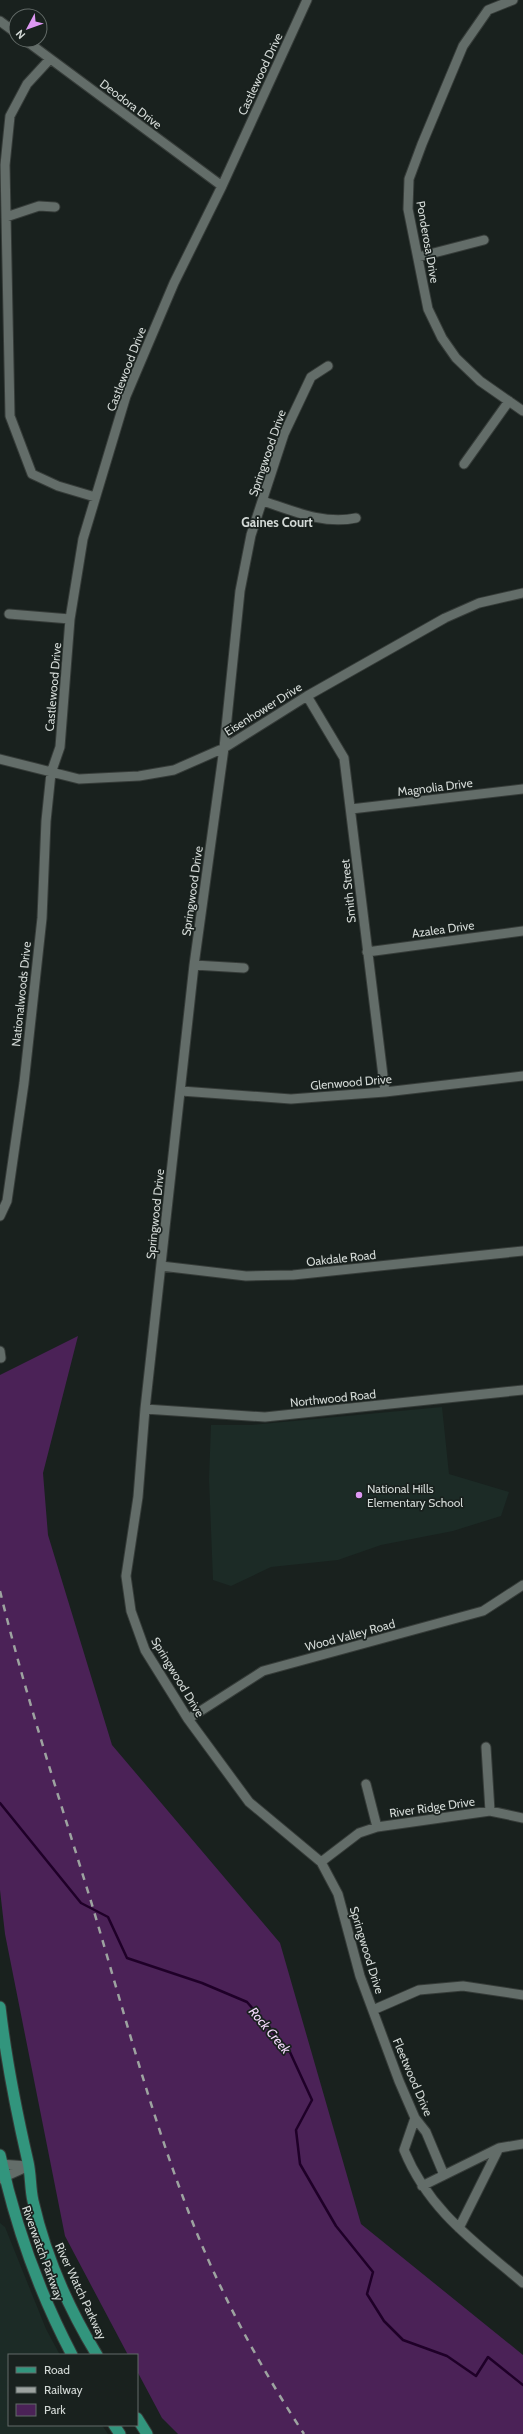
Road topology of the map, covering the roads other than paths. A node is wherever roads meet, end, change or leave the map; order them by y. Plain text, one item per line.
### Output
1 (307, 0) edge
2 (513, 0) edge
3 (36, 48) edge
4 (50, 59) junction
5 (222, 186) junction
6 (55, 207) dead end
7 (6, 217) junction
8 (484, 240) dead end
9 (418, 256) junction
10 (328, 366) dead end
11 (509, 401) junction
12 (523, 411) edge
13 (464, 464) dead end
14 (95, 497) junction
15 (263, 501) junction
16 (356, 518) dead end
17 (523, 592) edge
18 (9, 614) dead end
19 (70, 619) junction
20 (307, 696) junction
21 (224, 748) junction
22 (0, 759) edge
23 (51, 773) junction
24 (523, 789) edge
25 (351, 809) junction
26 (523, 931) edge
27 (367, 952) junction
28 (194, 965) junction
29 (244, 968) dead end
30 (523, 1076) edge
31 (181, 1091) junction
32 (386, 1092) junction
33 (0, 1216) edge
34 (523, 1251) edge
35 (161, 1266) junction
36 (523, 1390) edge
37 (145, 1409) junction
38 (523, 1585) edge
39 (188, 1719) junction
40 (486, 1747) dead end
41 (366, 1784) dead end
42 (490, 1811) junction
43 (523, 1818) edge
44 (377, 1826) junction
45 (321, 1862) junction
46 (523, 1995) edge
47 (0, 2007) edge
48 (373, 2010) junction
49 (415, 2118) junction
50 (523, 2144) edge
51 (499, 2148) junction
52 (1, 2161) edge
53 (29, 2166) junction
54 (444, 2175) junction
55 (2, 2178) edge
56 (422, 2186) junction
57 (0, 2201) edge
58 (458, 2228) junction
59 (20, 2231) junction
60 (523, 2283) edge
61 (72, 2354) edge
62 (96, 2354) edge
63 (138, 2420) edge
64 (147, 2434) edge

1 - 5 street, Castlewood Drive
2 - 9 street, Ponderosa Drive
3 - 4 street, Deodora Drive
4 - 5 street, Deodora Drive
4 - 7 street
5 - 14 street, Castlewood Drive
6 - 7 street
7 - 14 street
8 - 9 street
9 - 11 street, Ponderosa Drive
10 - 15 street, Springwood Drive
11 - 12 street, Ponderosa Drive
11 - 13 street
14 - 19 street, Castlewood Drive
15 - 16 street
15 - 21 street, Springwood Drive
17 - 20 street, Eisenhower Drive
18 - 19 street
19 - 23 street, Castlewood Drive
20 - 21 street, Eisenhower Drive
20 - 25 street, Smith Street
21 - 23 street, Eisenhower Drive
21 - 28 street, Springwood Drive
22 - 23 street, Eisenhower Drive
23 - 33 street, Nationalwoods Drive
24 - 25 street, Magnolia Drive
25 - 27 street, Smith Street
26 - 27 street, Azalea Drive
27 - 32 street, Smith Street
28 - 29 street
28 - 31 street, Springwood Drive
30 - 32 street, Glenwood Drive
31 - 32 street, Glenwood Drive
31 - 35 street, Springwood Drive
34 - 35 street, Oakdale Road
35 - 37 street, Springwood Drive
36 - 37 street, Northwood Road
37 - 39 street, Springwood Drive
38 - 39 street, Wood Valley Road
39 - 45 street, Springwood Drive
40 - 42 street, River Ridge Drive
41 - 44 street, River Ridge Drive
42 - 43 street, River Ridge Drive
42 - 44 street, River Ridge Drive
44 - 45 street, River Ridge Drive
45 - 48 street, Springwood Drive
46 - 48 street
47 - 53 main road
48 - 49 street, Fleetwood Drive
49 - 54 street, Fleetwood Drive
49 - 56 street
50 - 51 street
51 - 54 street
51 - 58 street
52 - 53 street
52 - 55 main road, Riverwatch Parkway
53 - 55 street
53 - 62 main road, River Watch Parkway
54 - 56 street
55 - 59 main road, Riverwatch Parkway
56 - 58 street
57 - 59 main road
58 - 60 street
59 - 61 main road, Riverwatch Parkway
63 - 64 main road

